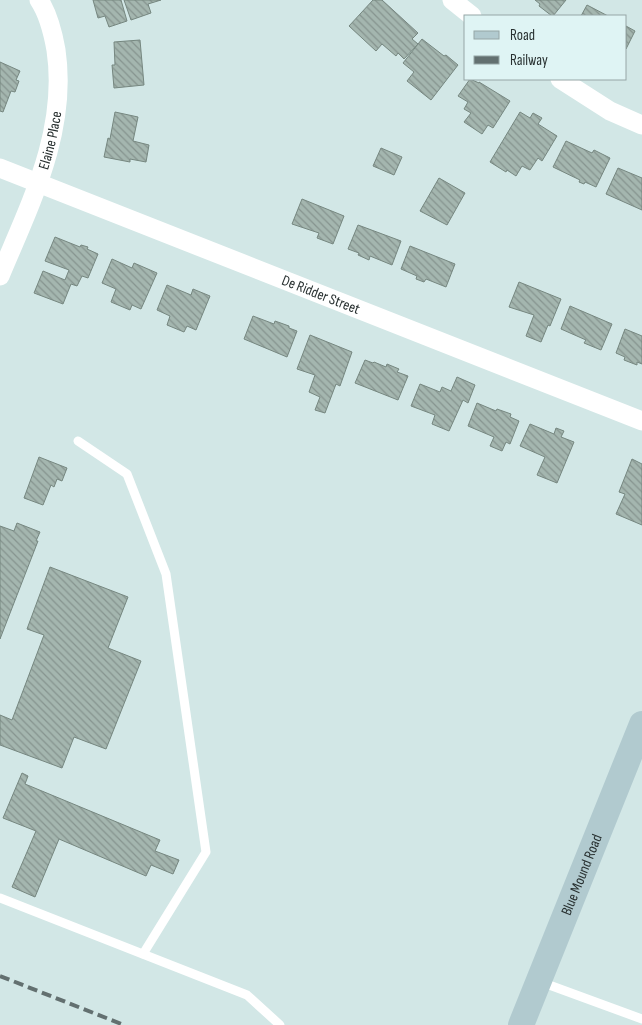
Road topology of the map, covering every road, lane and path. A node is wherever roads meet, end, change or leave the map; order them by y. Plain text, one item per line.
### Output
1 (40, 0) edge
2 (452, 0) edge
3 (471, 15) edge
4 (562, 80) edge
5 (642, 125) edge
6 (0, 168) edge
7 (39, 183) junction
8 (0, 276) edge
9 (642, 421) edge
10 (78, 441) dead end
11 (642, 724) edge
12 (0, 898) edge
13 (143, 954) junction
14 (539, 981) junction
15 (642, 1019) edge
16 (280, 1025) edge
17 (521, 1025) edge

1 - 7 street, Elaine Place
2 - 3 street
4 - 5 street
6 - 7 street, De Ridder Street
7 - 8 street, Elaine Place
7 - 9 street, De Ridder Street
10 - 13 lane
11 - 14 main road, Blue Mound Road
12 - 13 lane
13 - 16 lane
14 - 15 lane
14 - 17 main road, Blue Mound Road

